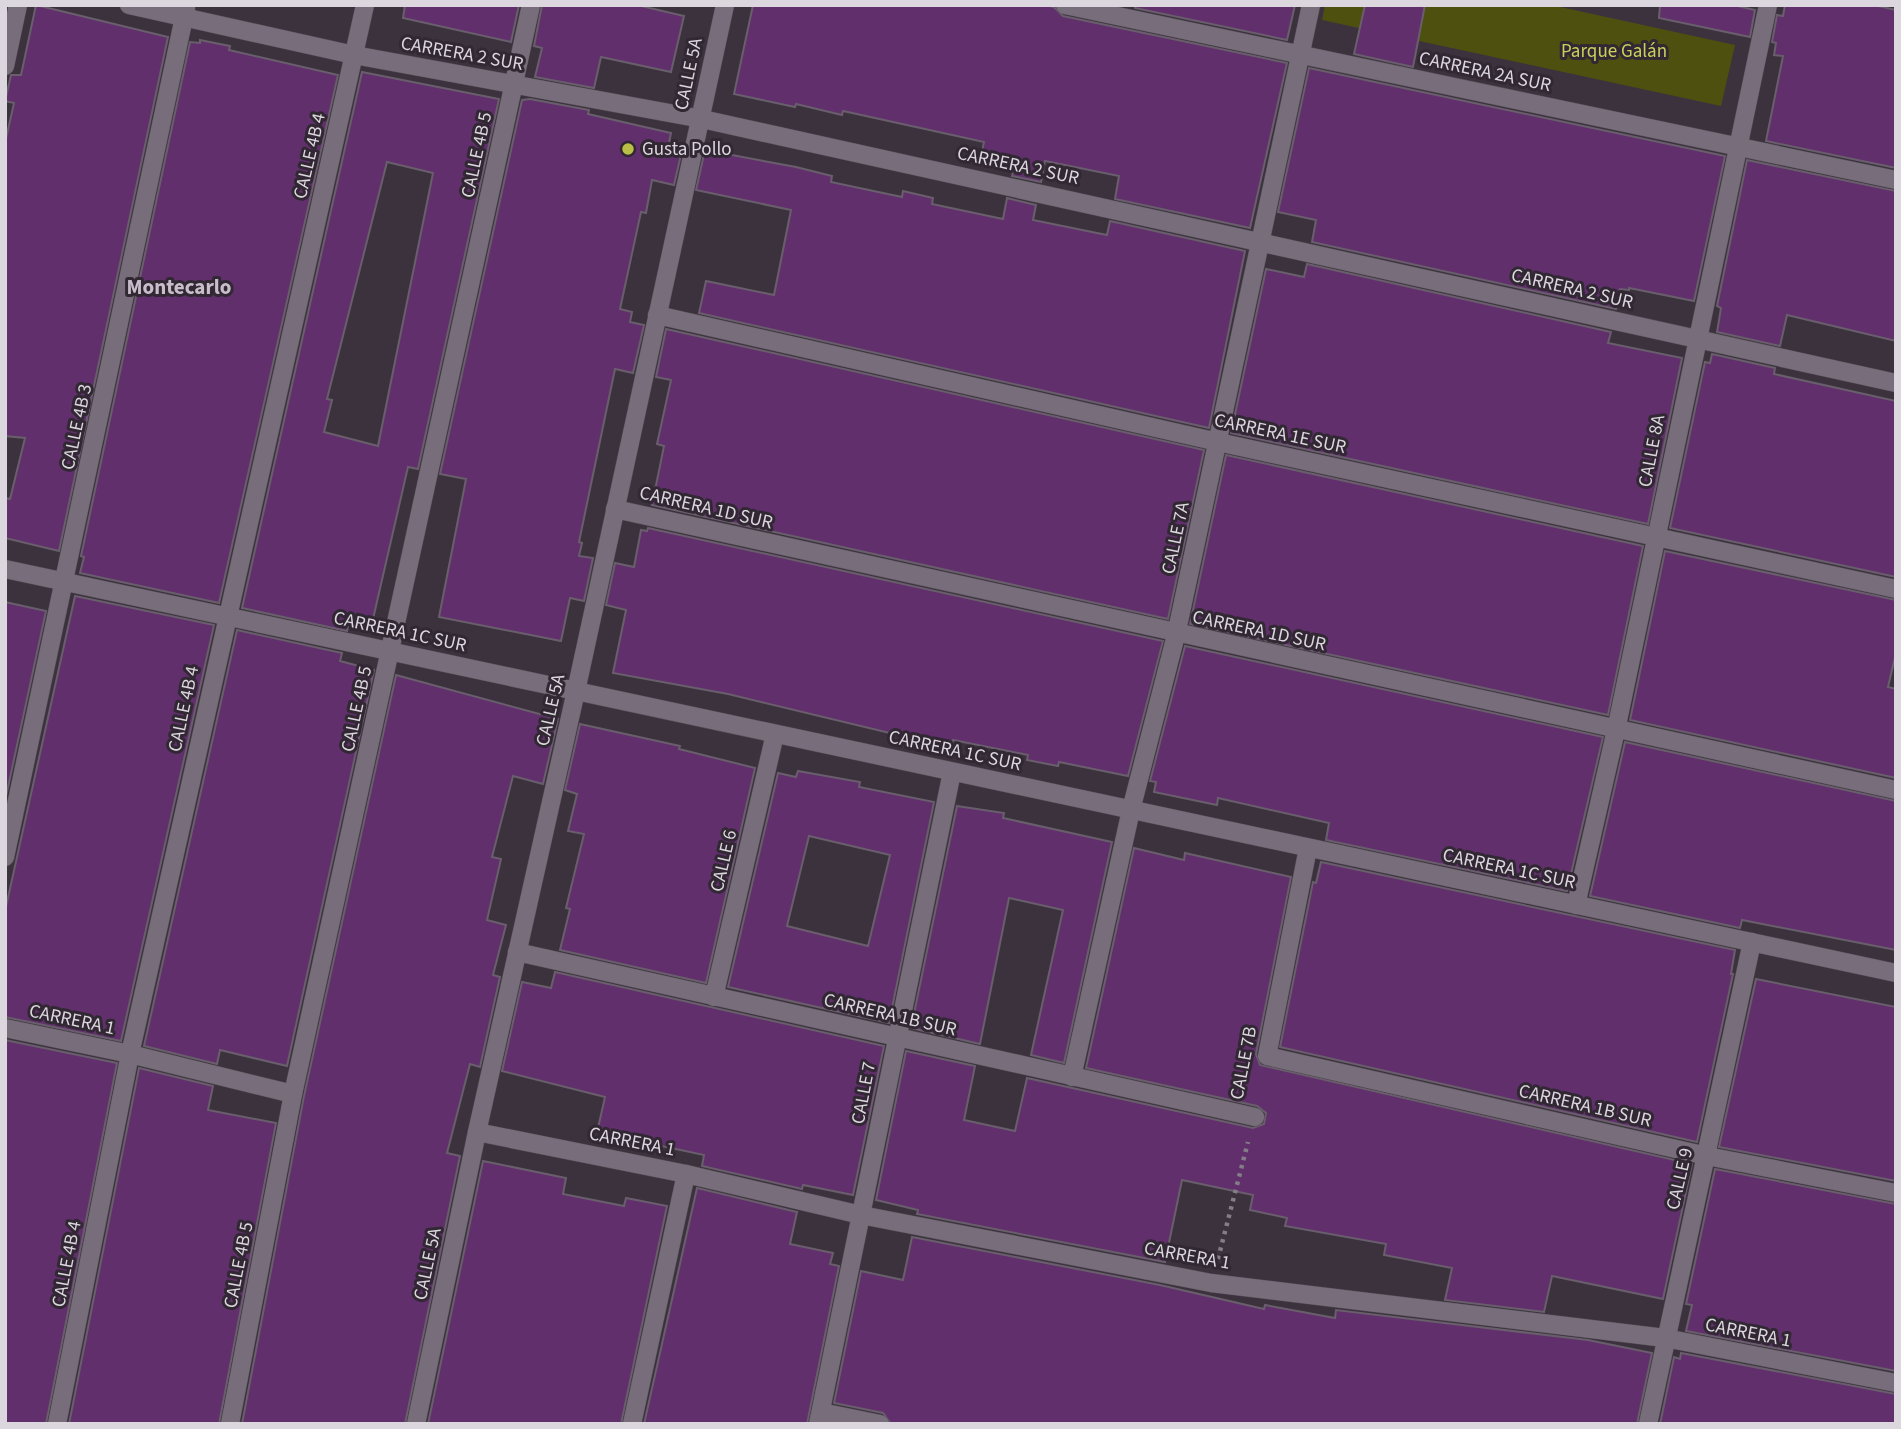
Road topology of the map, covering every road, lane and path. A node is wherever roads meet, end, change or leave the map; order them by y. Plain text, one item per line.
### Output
1 (18, 5) edge
2 (129, 5) edge
3 (365, 5) edge
4 (531, 5) edge
5 (725, 5) edge
6 (1065, 5) edge
7 (1311, 5) edge
8 (1768, 5) edge
9 (1114, 10) edge
10 (186, 11) edge
11 (354, 55) junction
12 (1300, 55) junction
13 (5, 66) edge
14 (513, 85) junction
15 (702, 119) junction
16 (1737, 146) junction
17 (1896, 180) edge
18 (1262, 240) junction
19 (657, 315) junction
20 (1696, 338) junction
21 (1896, 383) edge
22 (1218, 442) junction
23 (615, 509) junction
24 (1656, 537) junction
25 (5, 569) edge
26 (66, 582) junction
27 (1896, 589) edge
28 (226, 617) junction
29 (1176, 635) junction
30 (391, 652) junction
31 (576, 691) junction
32 (1616, 730) junction
33 (775, 734) junction
34 (952, 772) junction
35 (1896, 790) edge
36 (1131, 810) junction
37 (1308, 848) junction
38 (5, 857) edge
39 (1576, 905) junction
40 (1752, 942) junction
41 (517, 952) junction
42 (1896, 973) edge
43 (715, 997) junction
44 (5, 1028) edge
45 (897, 1039) junction
46 (130, 1054) junction
47 (1266, 1056) joint
48 (1072, 1077) junction
49 (293, 1094) junction
50 (1255, 1117) joint
51 (477, 1132) junction
52 (1707, 1156) junction
53 (686, 1174) junction
54 (1896, 1193) edge
55 (861, 1215) junction
56 (1211, 1283) junction
57 (1665, 1339) junction
58 (1896, 1383) edge
59 (820, 1418) edge
60 (57, 1424) edge
61 (229, 1424) edge
62 (416, 1424) edge
63 (632, 1424) edge
64 (880, 1424) edge
65 (1648, 1424) edge

1 - 13 street
2 - 10 street, CARRERA 2 SUR
3 - 11 street, CALLE 4B 4
4 - 14 street, CALLE 4B 5
5 - 15 street, CALLE 5A
6 - 9 street, CARRERA 2A SUR
7 - 12 street, CALLE 7A
8 - 16 street, CALLE 8A
9 - 12 street, CARRERA 2A SUR
10 - 11 street, CARRERA 2 SUR
10 - 26 street, CALLE 4B 3
11 - 14 street, CARRERA 2 SUR
11 - 28 street, CALLE 4B 4
12 - 16 street, CARRERA 2A SUR
12 - 18 street, CALLE 7A
14 - 15 street, CARRERA 2 SUR
14 - 30 street, CALLE 4B 5
15 - 18 street, CARRERA 2 SUR
15 - 19 street, CALLE 5A
16 - 17 street, CARRERA 2A SUR
16 - 20 street, CALLE 8A
18 - 20 street, CARRERA 2 SUR
18 - 22 street, CALLE 7A
19 - 22 street, CARRERA 1E SUR
19 - 23 street, CALLE 5A
20 - 21 street, CARRERA 2 SUR
20 - 24 street, CALLE 8A
22 - 24 street, CARRERA 1E SUR
22 - 29 street, CALLE 7A
23 - 29 street, CARRERA 1D SUR
23 - 31 street, CALLE 5A
24 - 27 street, CARRERA 1E SUR
24 - 32 street, CALLE 8A
25 - 26 street, CARRERA 1C SUR
26 - 28 street, CARRERA 1C SUR
26 - 38 street, CALLE 4B 3
28 - 30 street, CARRERA 1C SUR
28 - 46 street, CALLE 4B 4
29 - 32 street, CARRERA 1D SUR
29 - 36 street, CALLE 7A
30 - 31 street, CARRERA 1C SUR
30 - 49 street, CALLE 4B 5
31 - 33 street, CARRERA 1C SUR
31 - 41 street, CALLE 5A
32 - 35 street, CARRERA 1D SUR
32 - 39 street, CALLE 8A
33 - 34 street, CARRERA 1C SUR
33 - 43 street, CALLE 6
34 - 36 street, CARRERA 1C SUR
34 - 45 street, CALLE 7
36 - 37 street, CARRERA 1C SUR
36 - 48 street, CALLE 7A
37 - 39 street, CARRERA 1C SUR
37 - 47 street, CALLE 7B
39 - 40 street, CARRERA 1C SUR
40 - 42 street, CARRERA 1C SUR
40 - 52 street, CALLE 9
41 - 43 street, CARRERA 1B SUR
41 - 51 street, CALLE 5A
43 - 45 street, CARRERA 1B SUR
44 - 46 street, CARRERA 1
45 - 48 street, CARRERA 1B SUR
45 - 55 street, CALLE 7
46 - 49 street, CARRERA 1
46 - 60 street, CALLE 4B 4
47 - 52 street, CARRERA 1B SUR
48 - 50 street, CARRERA 1B SUR
49 - 61 street, CALLE 4B 5
50 - 56 path, CALLE 7B
51 - 53 street, CARRERA 1
51 - 62 street, CALLE 5A
52 - 54 street, CARRERA 1B SUR
52 - 57 street, CALLE 9
53 - 55 street, CARRERA 1
53 - 63 street
55 - 56 street, CARRERA 1
55 - 59 street, CALLE 7
56 - 57 street, CARRERA 1
57 - 58 street, CARRERA 1
57 - 65 street, CALLE 9
59 - 64 street

